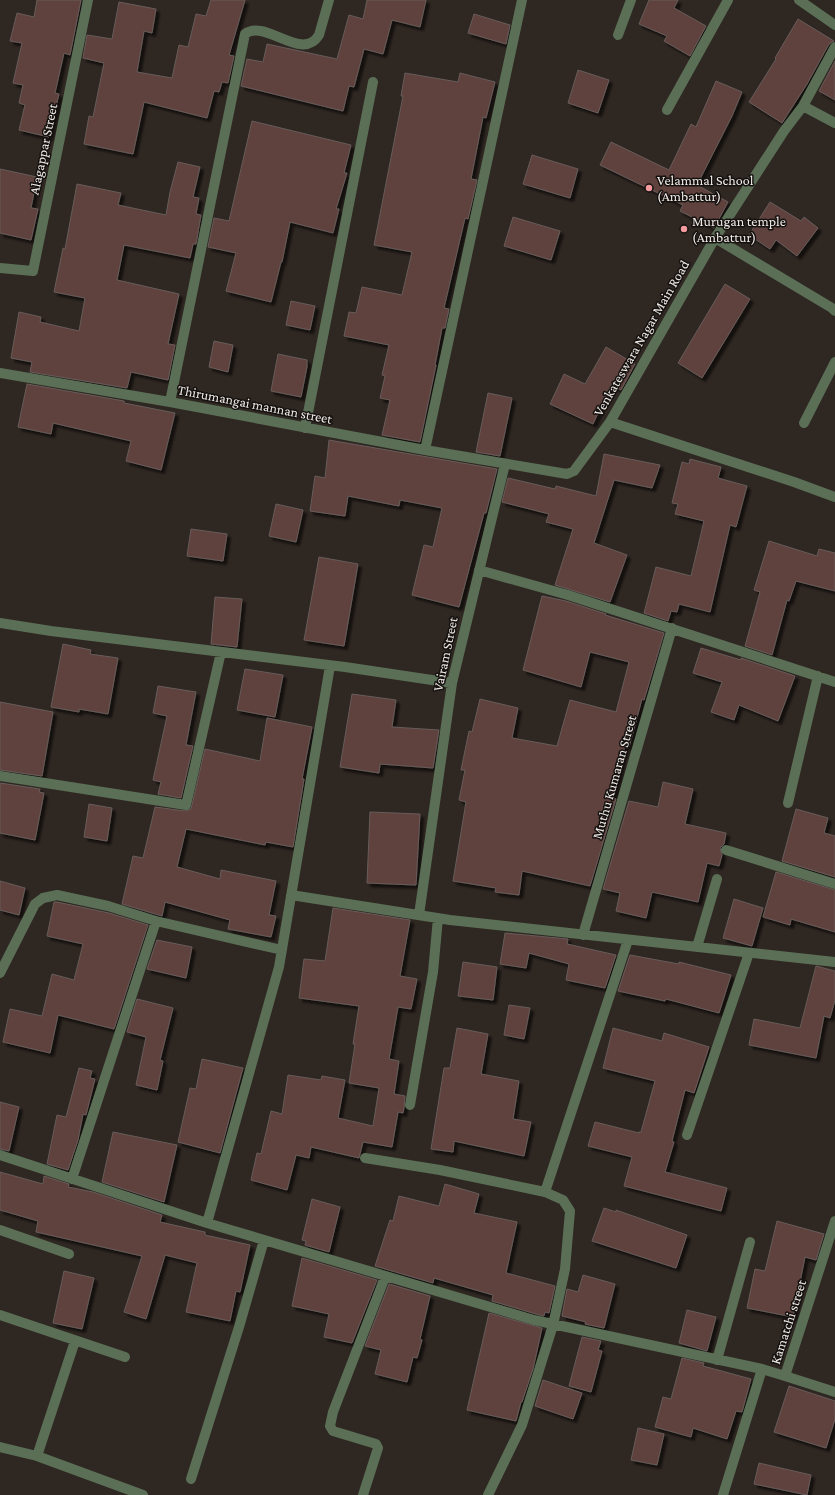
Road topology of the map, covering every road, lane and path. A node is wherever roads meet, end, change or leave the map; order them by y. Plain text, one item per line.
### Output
1 (88, 0) edge
2 (330, 0) edge
3 (522, 0) edge
4 (632, 0) edge
5 (728, 0) edge
6 (799, 0) edge
7 (835, 25) edge
8 (618, 35) dead end
9 (835, 47) edge
10 (373, 82) dead end
11 (803, 106) junction
12 (667, 110) dead end
13 (835, 123) edge
14 (716, 238) junction
15 (0, 268) edge
16 (835, 311) edge
17 (835, 362) edge
18 (0, 373) edge
19 (170, 402) junction
20 (610, 422) junction
21 (804, 423) dead end
22 (305, 428) junction
23 (426, 450) junction
24 (505, 464) junction
25 (835, 497) edge
26 (479, 570) junction
27 (0, 623) edge
28 (672, 628) junction
29 (221, 652) junction
30 (330, 666) junction
31 (818, 676) junction
32 (452, 682) junction
33 (835, 682) edge
34 (0, 776) edge
35 (788, 804) dead end
36 (726, 850) dead end
37 (717, 879) dead end
38 (835, 884) edge
39 (291, 894) junction
40 (419, 915) junction
41 (438, 918) junction
42 (156, 921) junction
43 (584, 935) junction
44 (628, 940) junction
45 (698, 947) junction
46 (282, 950) junction
47 (749, 953) junction
48 (835, 962) edge
49 (0, 974) edge
50 (410, 1105) dead end
51 (687, 1135) dead end
52 (0, 1155) edge
53 (365, 1158) dead end
54 (72, 1179) junction
55 (545, 1192) junction
56 (835, 1221) edge
57 (207, 1223) junction
58 (0, 1230) edge
59 (264, 1240) junction
60 (750, 1242) dead end
61 (69, 1254) dead end
62 (385, 1277) junction
63 (0, 1315) edge
64 (553, 1325) junction
65 (75, 1341) junction
66 (125, 1357) dead end
67 (717, 1360) junction
68 (762, 1369) junction
69 (785, 1376) junction
70 (835, 1392) edge
71 (0, 1447) edge
72 (37, 1456) junction
73 (190, 1479) dead end
74 (143, 1495) edge
75 (363, 1495) edge
76 (488, 1495) edge
77 (723, 1495) edge

1 - 15 street, Alagappar Street
2 - 19 street
3 - 23 street
4 - 8 street
5 - 12 street
6 - 7 street
9 - 11 street, Venkateswara Nagar Main Road
10 - 22 street
11 - 13 street
11 - 14 street, Venkateswara Nagar Main Road
14 - 16 street
14 - 20 street, Venkateswara Nagar Main Road
17 - 21 street
18 - 19 street, Thirumangai mannan street
19 - 22 street, Thirumangai mannan street
20 - 24 street, Venkateswara Nagar Main Road
20 - 25 street
22 - 23 street, Thirumangai mannan street
23 - 24 street, Thirumangai mannan street
24 - 26 street, Vairam Street
26 - 28 street
26 - 32 street, Vairam Street
27 - 29 street
28 - 31 street
28 - 43 street, Muthu Kumaran Street
29 - 30 street
29 - 34 street
30 - 32 street
30 - 39 street
31 - 33 street
31 - 35 street
32 - 40 street, Vairam Street
36 - 38 street
37 - 45 street
39 - 40 street
39 - 46 street
40 - 41 street
41 - 43 street
41 - 50 street
42 - 46 street
42 - 49 street
42 - 54 street
43 - 44 street
44 - 45 street
44 - 55 street
45 - 47 street
46 - 57 street
47 - 48 street
47 - 51 street
52 - 54 street
53 - 55 street
54 - 57 street
55 - 64 street
56 - 69 street, Kamatchi street
57 - 59 street
58 - 61 street
59 - 62 street
59 - 73 street
60 - 67 street
62 - 64 street
62 - 75 street
63 - 65 street
64 - 67 street
64 - 76 street
65 - 66 street
65 - 72 street
67 - 68 street
68 - 69 street, Kamatchi street
68 - 77 street, Kamatchi street
69 - 70 street
71 - 72 street
72 - 74 street

